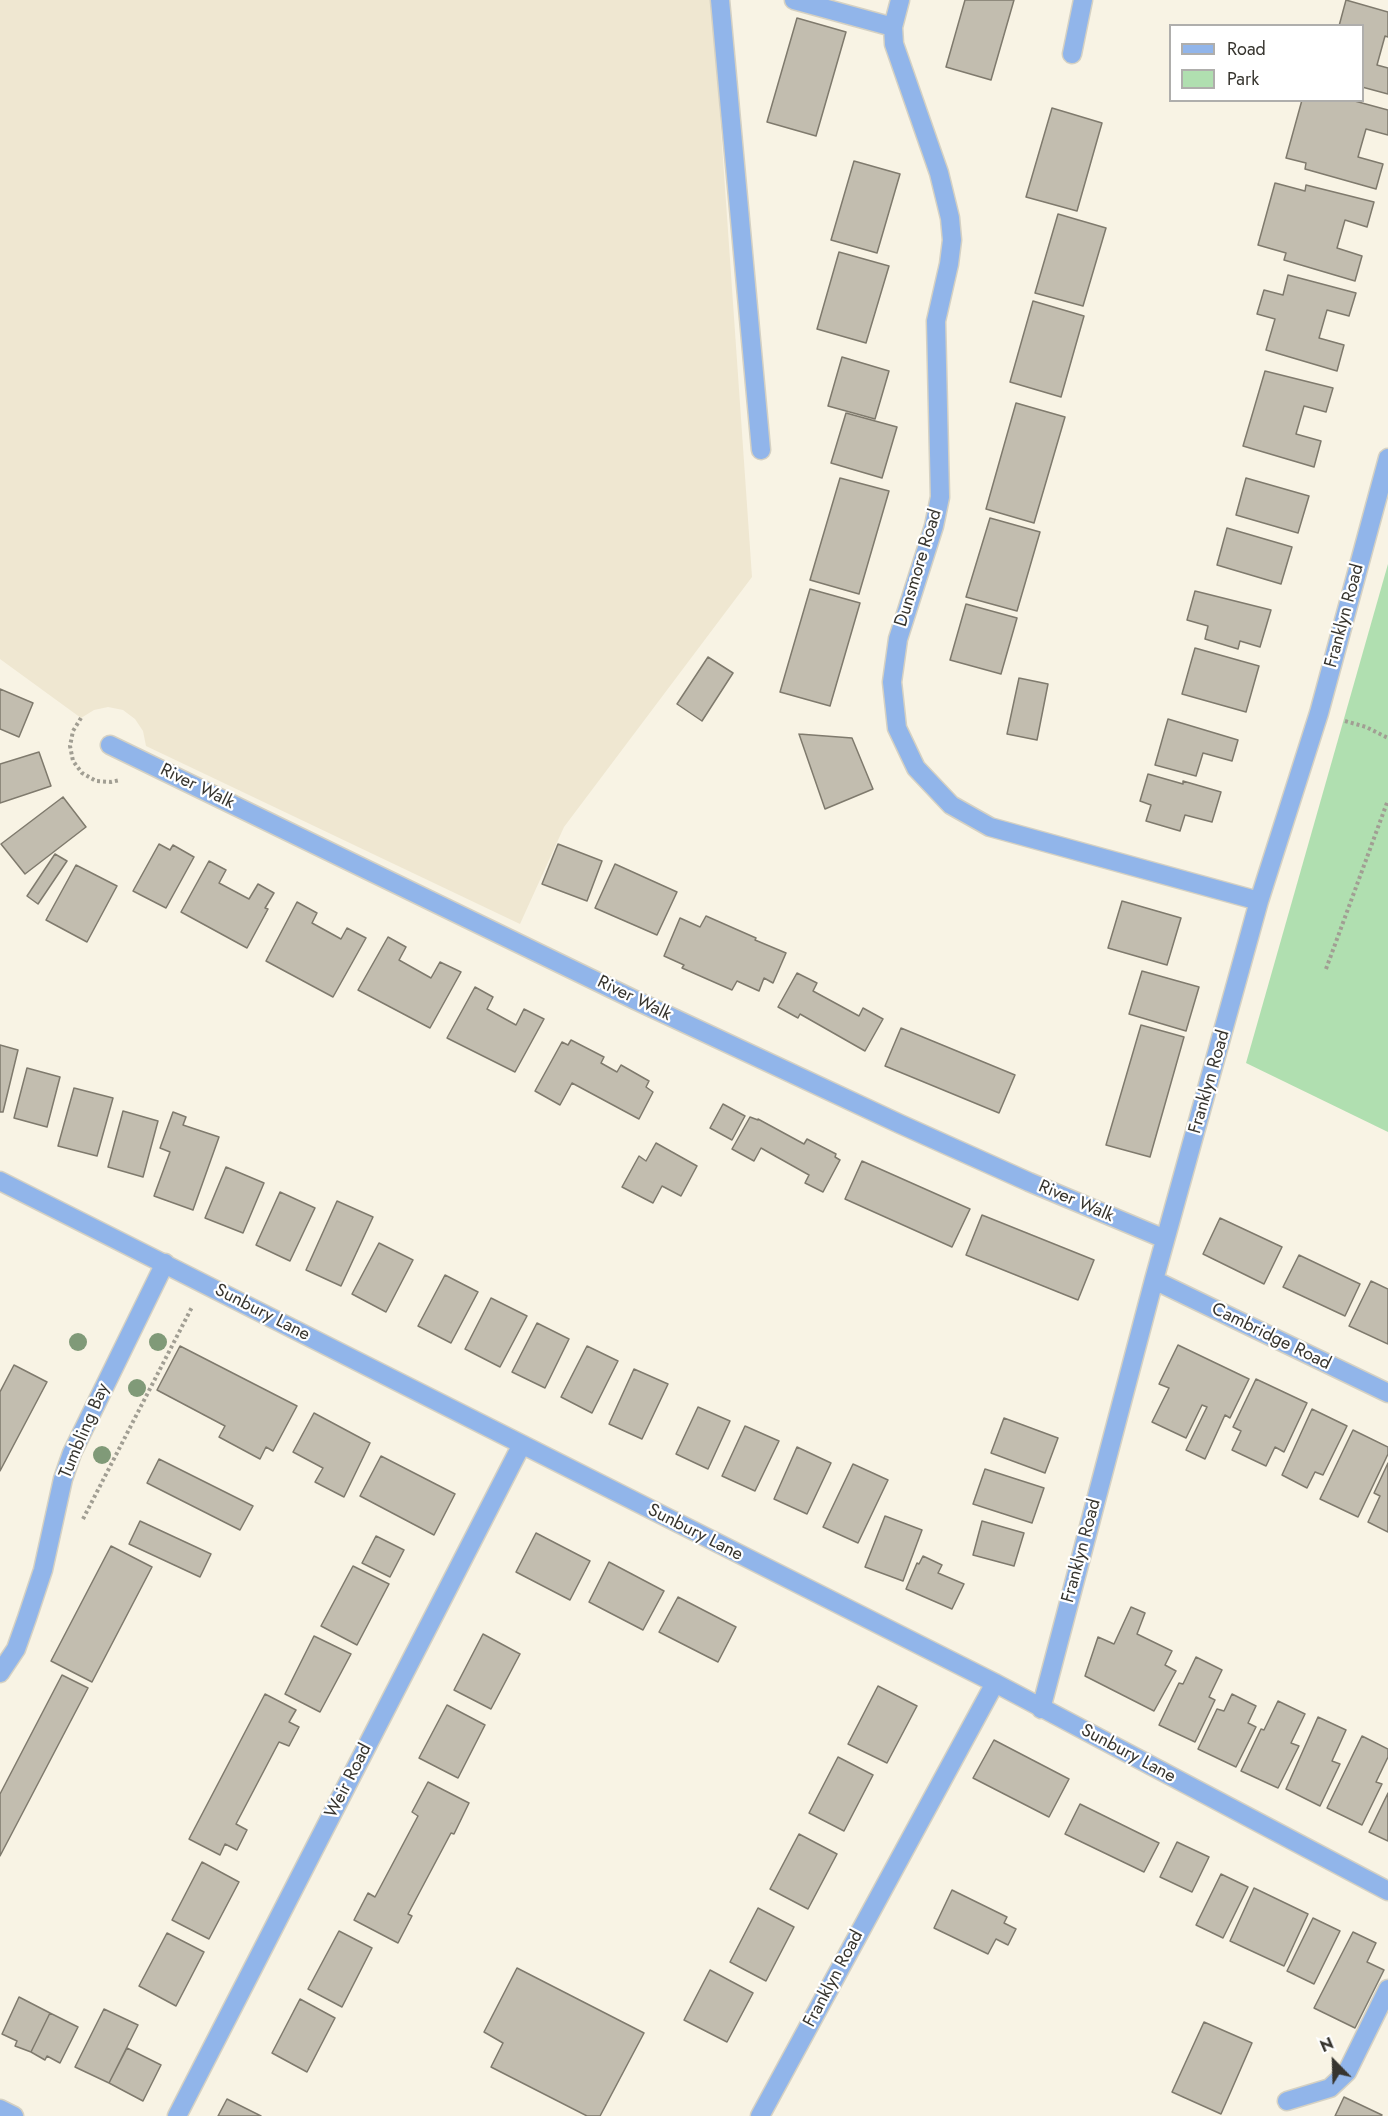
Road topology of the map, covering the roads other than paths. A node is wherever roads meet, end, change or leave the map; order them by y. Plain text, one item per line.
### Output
1 (720, 0) edge
2 (794, 0) edge
3 (900, 0) edge
4 (1083, 0) edge
5 (892, 27) junction
6 (1072, 54) dead end
7 (761, 450) dead end
8 (1388, 459) edge
9 (110, 745) dead end
10 (1259, 901) junction
11 (0, 1181) edge
12 (1166, 1239) junction
13 (165, 1263) junction
14 (1154, 1280) junction
15 (1388, 1393) edge
16 (521, 1446) junction
17 (0, 1673) edge
18 (995, 1683) junction
19 (1041, 1709) junction
20 (1388, 1891) edge
21 (1388, 1989) edge
22 (1287, 2101) dead end
23 (0, 2109) edge
24 (14, 2116) edge
25 (177, 2116) edge
26 (760, 2116) edge

1 - 7 street
2 - 5 street
3 - 5 street, Dunsmore Road
4 - 6 street
5 - 10 street, Dunsmore Road
8 - 10 street, Franklyn Road
9 - 12 street, River Walk
10 - 12 street, Franklyn Road
11 - 13 street, Sunbury Lane
12 - 14 street, Franklyn Road
13 - 16 street, Sunbury Lane
13 - 17 street, Tumbling Bay
14 - 15 street, Cambridge Road
14 - 19 street, Franklyn Road
16 - 18 street, Sunbury Lane
16 - 25 street, Weir Road
18 - 19 street, Sunbury Lane
18 - 26 street, Franklyn Road
19 - 20 street, Sunbury Lane
21 - 22 street
23 - 24 street

